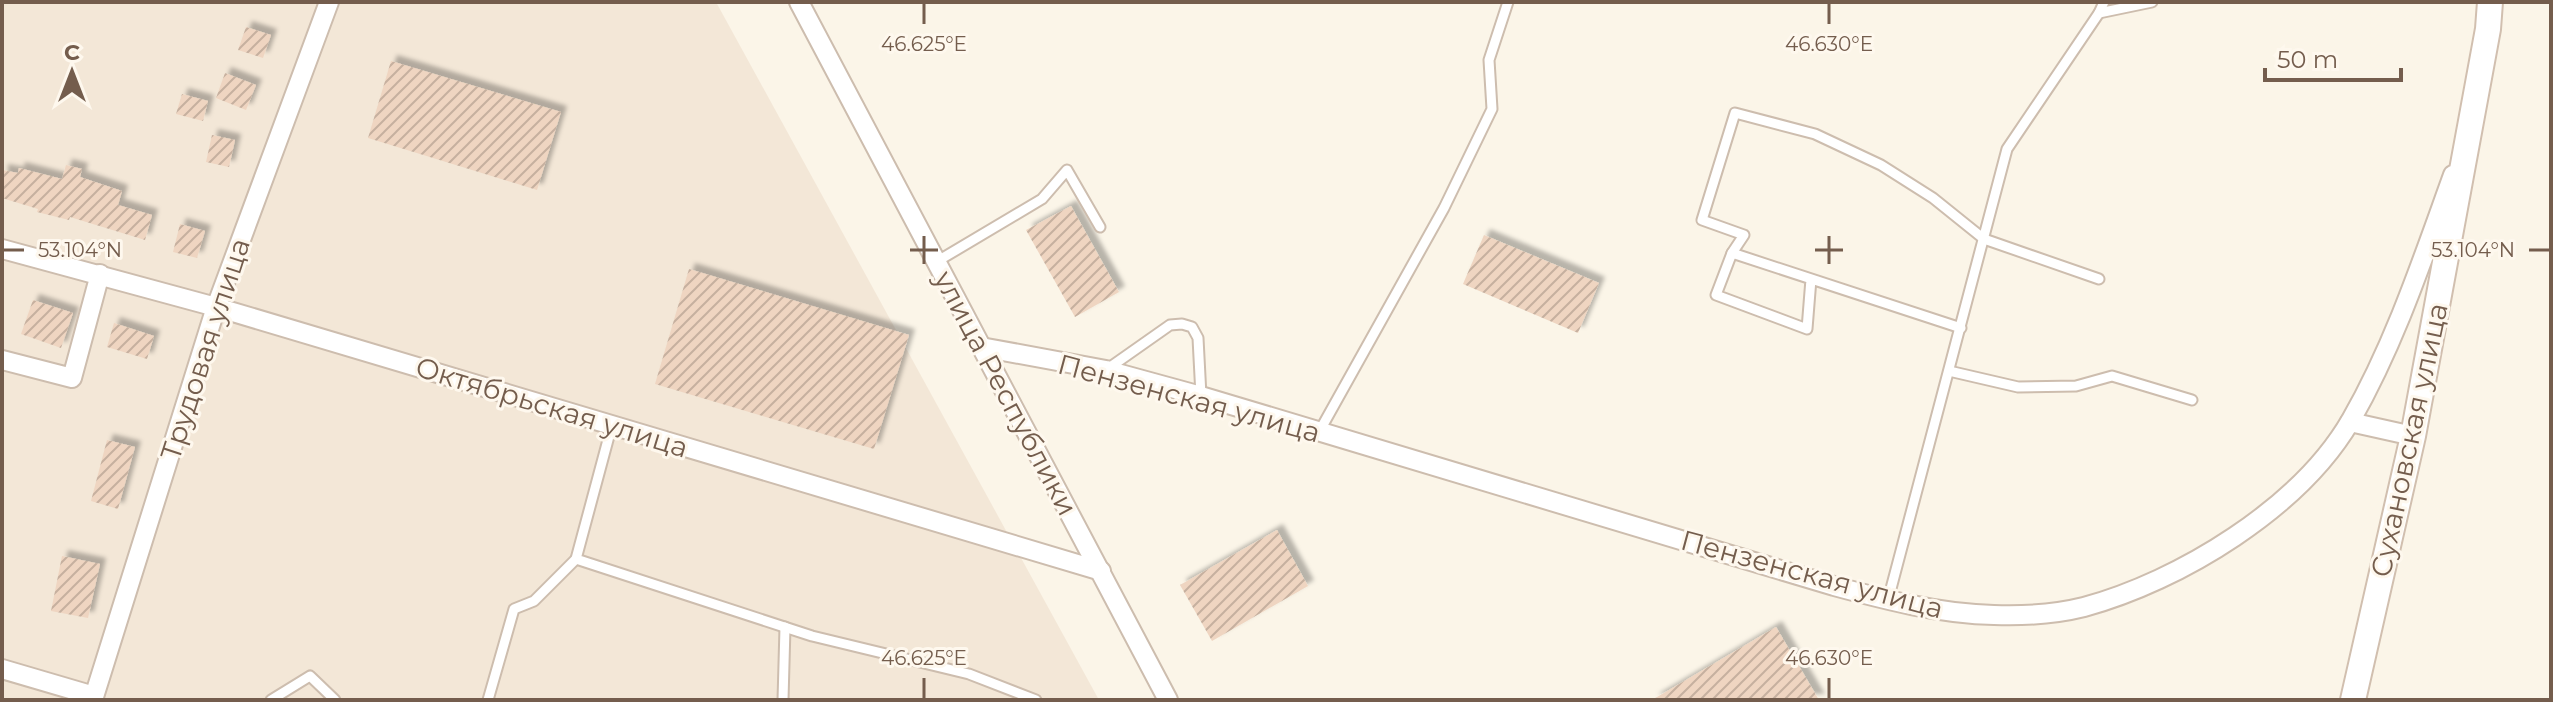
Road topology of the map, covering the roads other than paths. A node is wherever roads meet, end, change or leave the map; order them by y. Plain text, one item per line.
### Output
1 (329, 2) edge
2 (799, 2) edge
3 (1508, 2) edge
4 (2104, 2) edge
5 (2152, 2) edge
6 (2490, 2) edge
7 (2099, 13) junction
8 (2469, 131) junction
9 (1100, 227) dead end
10 (1984, 239) junction
11 (2, 249) edge
12 (1732, 253) junction
13 (936, 262) junction
14 (100, 274) junction
15 (1811, 279) junction
16 (2099, 279) dead end
17 (216, 307) junction
18 (1961, 328) junction
19 (981, 347) junction
20 (2, 360) edge
21 (1106, 370) junction
22 (1949, 371) junction
23 (1201, 396) junction
24 (2192, 400) dead end
25 (2350, 422) junction
26 (612, 425) junction
27 (1319, 433) junction
28 (2413, 436) junction
29 (576, 559) junction
30 (1101, 571) junction
31 (1888, 600) junction
32 (785, 627) junction
33 (2, 669) edge
34 (93, 698) edge
35 (271, 700) edge
36 (335, 700) edge
37 (488, 700) edge
38 (783, 700) edge
39 (1036, 700) edge
40 (1168, 700) edge
41 (2353, 700) edge

1 - 17 street, Трудовая улица
2 - 13 street, улица Республики
3 - 27 lane
4 - 7 lane
5 - 7 lane
6 - 8 street, Пензенская улица
7 - 10 lane
8 - 25 street, Пензенская улица
8 - 28 street, Сухановская улица
9 - 13 lane
10 - 12 lane
10 - 16 lane
10 - 18 lane
11 - 14 street, Октябрьская улица
12 - 15 lane
12 - 15 lane
13 - 19 street, улица Республики
14 - 17 street, Октябрьская улица
14 - 20 street
15 - 18 lane
17 - 26 street, Октябрьская улица
17 - 34 street, Трудовая улица
18 - 22 lane
19 - 21 street, Пензенская улица
19 - 30 street, улица Республики
21 - 23 street, Пензенская улица
21 - 23 lane
22 - 24 lane
22 - 31 lane
23 - 27 street, Пензенская улица
25 - 28 street
25 - 31 street, Пензенская улица
26 - 29 lane
26 - 30 street, Октябрьская улица
27 - 31 street, Пензенская улица
28 - 41 street, Сухановская улица
29 - 32 lane
29 - 37 lane
30 - 40 street, улица Республики
32 - 38 lane
32 - 39 lane
33 - 34 street
35 - 36 lane

